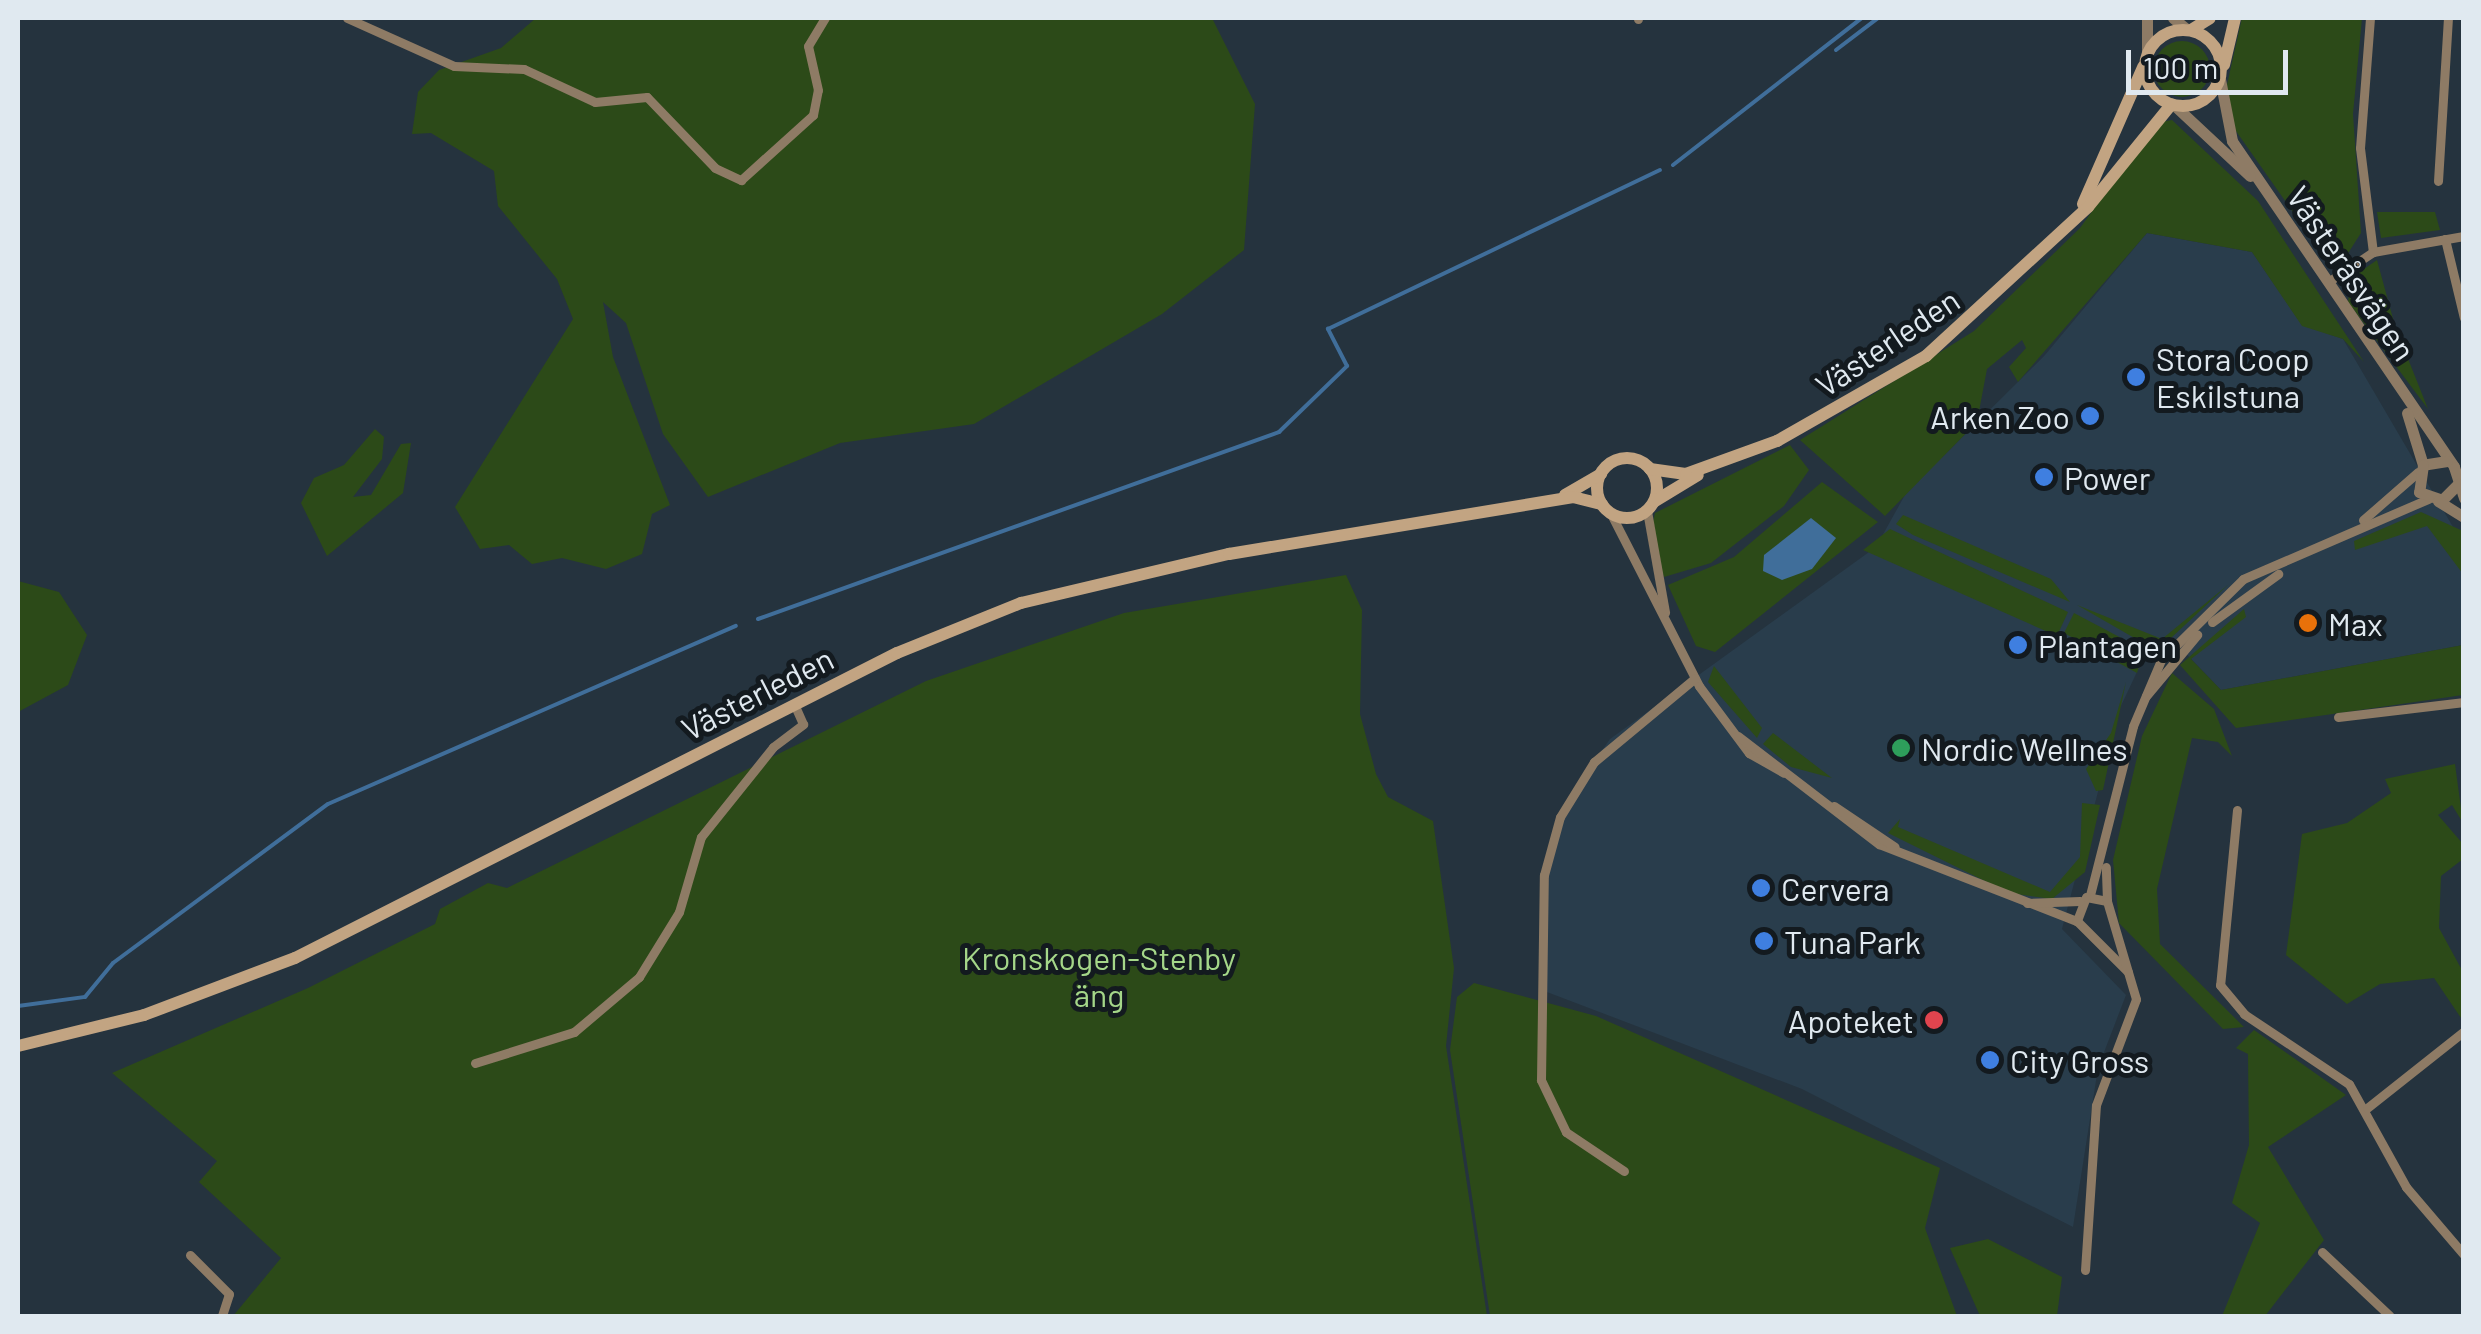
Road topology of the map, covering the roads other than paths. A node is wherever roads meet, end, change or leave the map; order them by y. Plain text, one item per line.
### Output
1 (347, 18) edge
2 (825, 18) edge
3 (2147, 18) edge
4 (2173, 18) edge
5 (2210, 18) edge
6 (2234, 18) edge
7 (2370, 18) edge
8 (2448, 18) edge
9 (2190, 30) junction
10 (2146, 57) junction
11 (2220, 78) junction
12 (2173, 105) junction
13 (2438, 181) dead end
14 (2260, 186) junction
15 (2070, 223) junction
16 (2464, 236) edge
17 (2445, 239) junction
18 (2373, 252) junction
19 (2328, 282) junction
20 (2464, 318) edge
21 (2398, 391) junction
22 (2447, 461) junction
23 (1708, 468) junction
24 (2420, 468) junction
25 (1650, 469) junction
26 (1602, 474) junction
27 (2458, 484) junction
28 (2464, 498) edge
29 (1556, 500) junction
30 (2433, 500) junction
31 (1650, 507) junction
32 (1606, 509) junction
33 (2464, 517) edge
34 (2348, 531) junction
35 (2257, 584) junction
36 (2237, 588) junction
37 (2244, 599) junction
38 (1666, 612) junction
39 (1695, 678) junction
40 (2144, 698) junction
41 (2464, 702) edge
42 (794, 704) junction
43 (2338, 717) dead end
44 (2237, 810) dead end
45 (2106, 858) junction
46 (2085, 898) junction
47 (2106, 901) junction
48 (2020, 904) junction
49 (2112, 915) junction
50 (2077, 920) junction
51 (2093, 932) junction
52 (2133, 979) junction
53 (2464, 1031) edge
54 (18, 1046) edge
55 (475, 1063) dead end
56 (2367, 1108) junction
57 (1624, 1170) dead end
58 (2322, 1252) dead end
59 (2464, 1255) edge
60 (190, 1256) dead end
61 (2085, 1270) dead end
62 (222, 1316) edge
63 (2390, 1316) edge

1 - 2 street
3 - 10 street
4 - 9 street
5 - 9 main road
6 - 11 main road
7 - 18 street
8 - 13 street
9 - 10 main road
9 - 11 main road
10 - 12 main road
10 - 15 main road, Västerleden
11 - 12 main road
11 - 14 street, Västeråsvägen
12 - 14 street, Västeråsvägen
12 - 15 main road, Västerleden
14 - 19 street, Västeråsvägen
15 - 23 main road, Västerleden
16 - 17 street
17 - 18 street
17 - 20 street
18 - 19 street
19 - 21 street, Västeråsvägen
21 - 22 street, Västeråsvägen
21 - 24 street, Västeråsvägen
22 - 24 street
22 - 27 street, Västeråsvägen
23 - 25 main road, Västerleden
23 - 31 main road, Västerleden
24 - 30 street, Västeråsvägen
24 - 34 street
25 - 26 main road, Västerleden
25 - 31 main road
26 - 29 main road, Västerleden
26 - 32 main road
27 - 28 street
27 - 30 street
29 - 32 main road, Västerleden
29 - 42 main road, Västerleden
30 - 33 street
30 - 34 street
31 - 32 main road, Västerleden
31 - 38 street
32 - 38 street
34 - 35 street
35 - 36 street
35 - 37 street
36 - 37 street
36 - 40 street
37 - 40 street
38 - 39 street
39 - 48 street
39 - 57 street
40 - 45 street
41 - 43 street
42 - 54 main road, Västerleden
42 - 55 street
44 - 56 street
45 - 46 street
45 - 47 street
46 - 47 street
46 - 48 street
46 - 50 street
47 - 49 street
48 - 50 street
49 - 51 street
49 - 52 street
50 - 51 street
51 - 52 street
52 - 61 street
53 - 56 street
56 - 59 street
58 - 63 street
60 - 62 street

